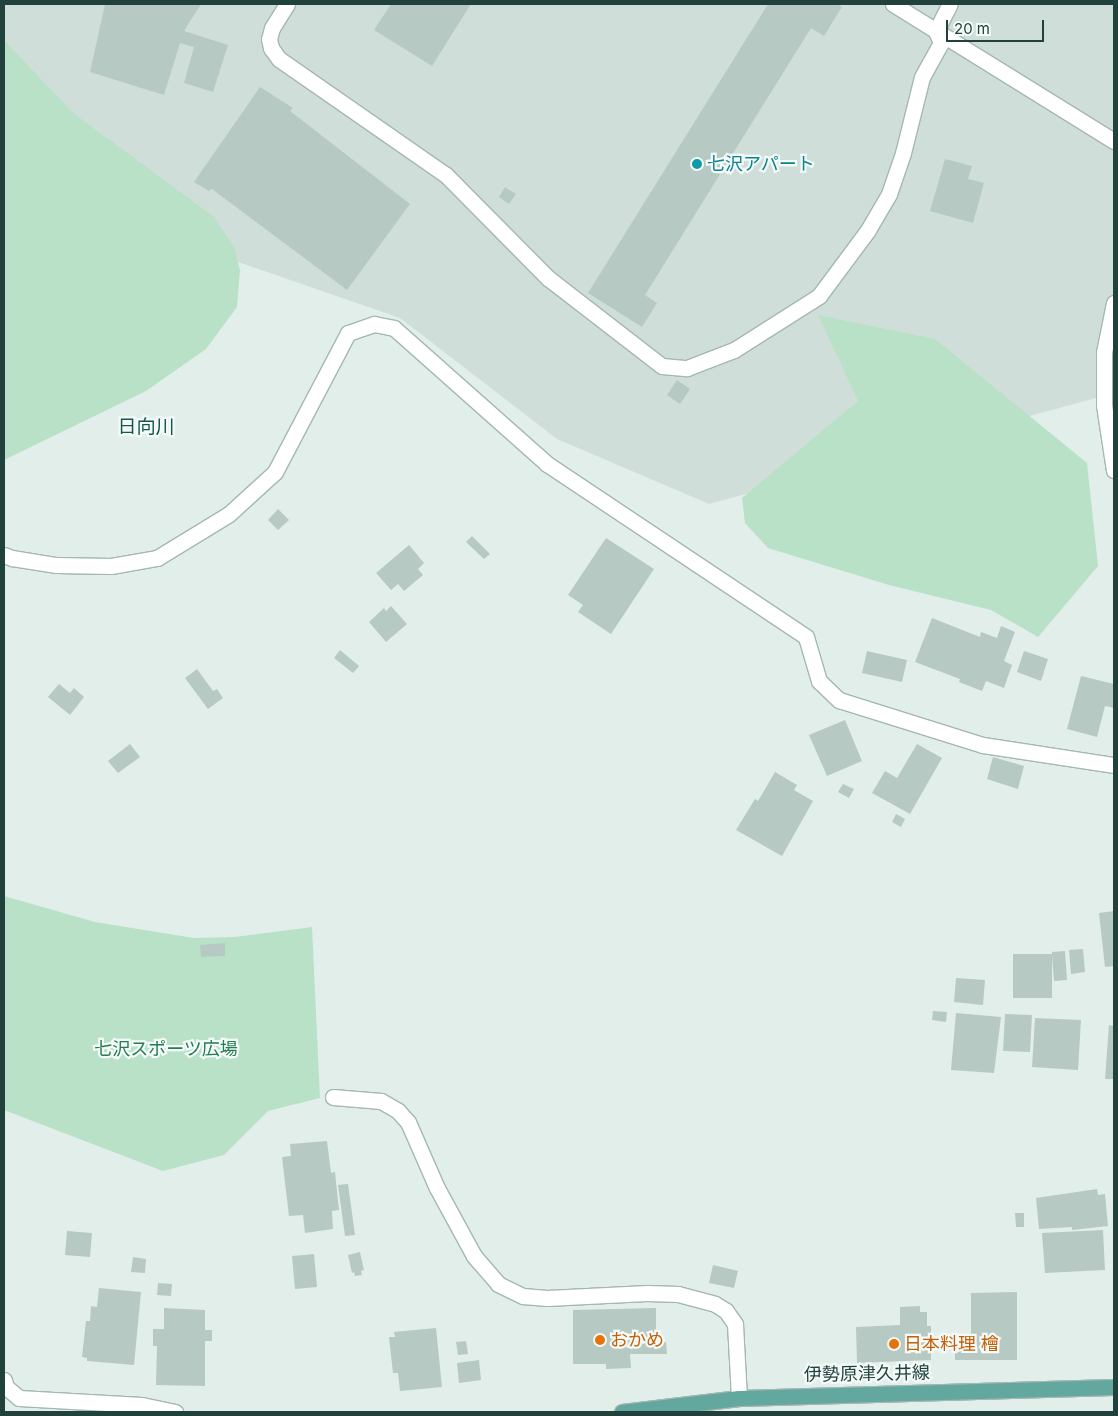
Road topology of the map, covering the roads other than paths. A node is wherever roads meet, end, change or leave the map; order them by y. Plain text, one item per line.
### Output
1 (287, 4) edge
2 (893, 4) edge
3 (950, 4) edge
4 (936, 31) junction
5 (1114, 141) edge
6 (1114, 303) edge
7 (1114, 470) edge
8 (4, 554) edge
9 (1114, 765) edge
10 (333, 1097) dead end
11 (4, 1380) edge
12 (1114, 1387) edge
13 (739, 1398) junction
14 (175, 1412) edge
15 (622, 1412) edge

1 - 4 street
2 - 4 street
3 - 4 street
4 - 5 street
6 - 7 street
8 - 9 street
10 - 13 street
11 - 14 street
12 - 13 main road, 伊勢原津久井線
13 - 15 main road, 伊勢原津久井線

